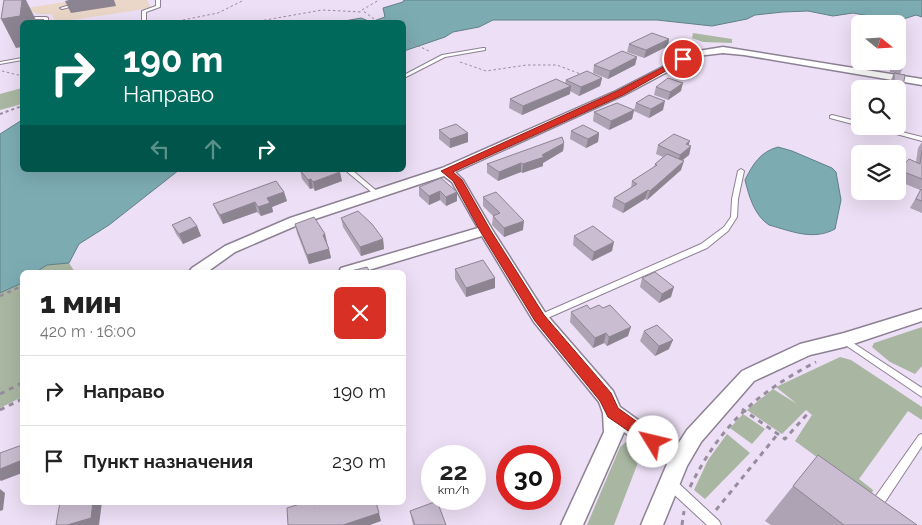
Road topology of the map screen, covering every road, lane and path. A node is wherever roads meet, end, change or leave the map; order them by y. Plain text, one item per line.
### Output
1 (158, 0) edge
2 (244, 0) edge
3 (379, 0) edge
4 (86, 3) dead end
5 (62, 8) dead end
6 (362, 12) junction
7 (18, 19) edge
8 (46, 20) edge
9 (144, 20) edge
10 (183, 20) edge
11 (267, 20) edge
12 (374, 20) edge
13 (406, 39) edge
14 (483, 49) dead end
15 (444, 56) junction
16 (20, 59) edge
17 (0, 63) edge
18 (0, 71) edge
19 (20, 76) edge
20 (406, 76) edge
21 (589, 78) edge
22 (922, 82) edge
23 (20, 107) edge
24 (0, 114) edge
25 (832, 117) dead end
26 (851, 122) edge
27 (906, 135) edge
28 (922, 139) edge
29 (446, 171) junction
30 (741, 171) dead end
31 (350, 172) edge
32 (377, 194) junction
33 (486, 231) junction
34 (200, 270) edge
35 (352, 270) edge
36 (20, 287) edge
37 (0, 296) edge
38 (922, 316) edge
39 (540, 318) junction
40 (844, 340) junction
41 (821, 360) dead end
42 (20, 384) edge
43 (922, 393) edge
44 (0, 394) edge
45 (20, 400) edge
46 (742, 409) junction
47 (0, 410) edge
48 (809, 412) dead end
49 (613, 413) junction
50 (777, 435) junction
51 (922, 438) edge
52 (679, 461) junction
53 (670, 483) junction
54 (686, 499) junction
55 (869, 516) edge
56 (712, 522) edge
57 (572, 525) edge
58 (652, 525) edge
59 (682, 525) edge

1 - 9 lane
2 - 10 path
3 - 6 path
4 - 5 lane
6 - 11 path
6 - 12 path
7 - 8 lane
13 - 15 path
14 - 15 lane
15 - 20 lane
15 - 21 path
16 - 17 lane
18 - 19 path
22 - 29 street
23 - 24 path
25 - 26 lane
27 - 28 lane
29 - 32 street
29 - 33 street
30 - 39 lane
31 - 32 lane
32 - 34 street
33 - 35 street
33 - 39 street
36 - 37 path
38 - 40 street
39 - 49 street
40 - 43 lane
40 - 52 street
41 - 46 path
42 - 44 path
45 - 47 path
46 - 50 path
46 - 54 path
48 - 50 path
49 - 52 street
49 - 57 street
50 - 56 path
51 - 55 lane
52 - 53 street
53 - 54 lane
53 - 58 street
54 - 56 lane
54 - 59 path

